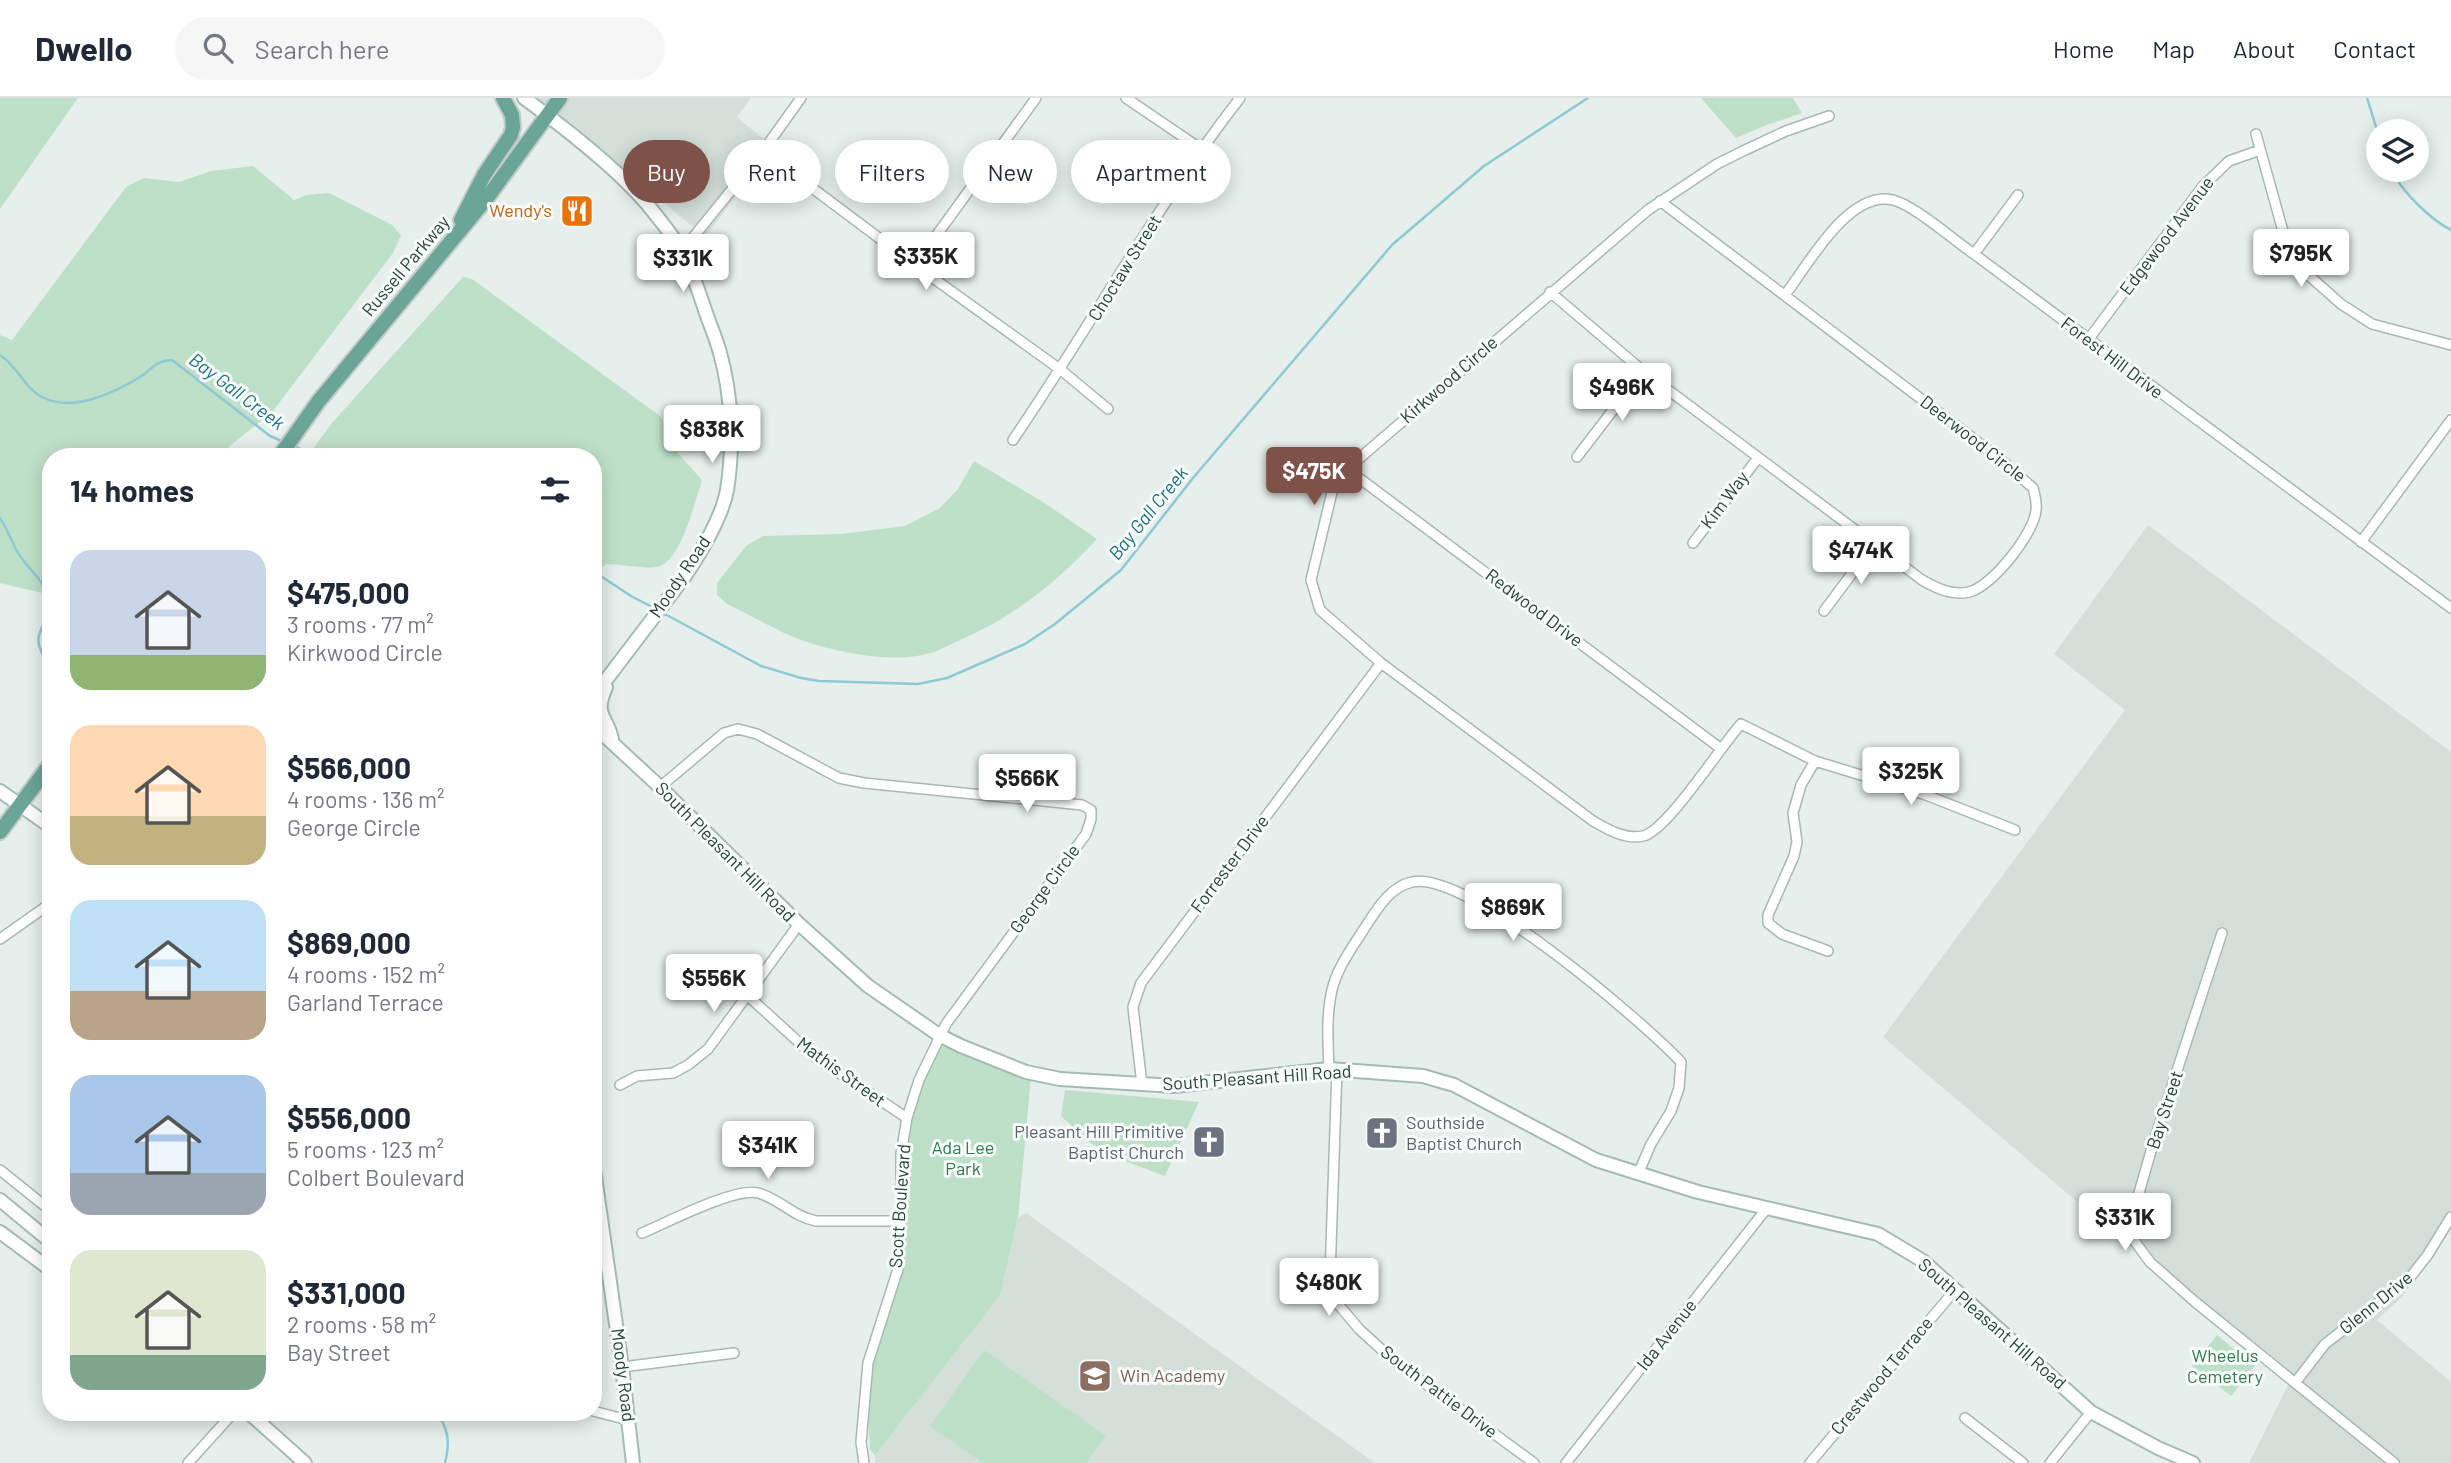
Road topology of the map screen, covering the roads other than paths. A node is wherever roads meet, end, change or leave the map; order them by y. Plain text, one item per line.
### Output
1 (503, 98) edge
2 (524, 98) edge
3 (560, 98) edge
4 (801, 98) edge
5 (1036, 98) edge
6 (1126, 98) edge
7 (1240, 98) edge
8 (547, 115) junction
9 (1829, 116) dead end
10 (2256, 134) dead end
11 (771, 140) edge
12 (1187, 140) edge
13 (1207, 140) edge
14 (2260, 150) junction
15 (821, 194) edge
16 (2018, 195) dead end
17 (724, 199) edge
18 (1660, 201) junction
19 (1166, 203) edge
20 (449, 245) junction
21 (682, 251) junction
22 (1974, 254) junction
23 (915, 265) junction
24 (1550, 292) junction
25 (1785, 295) junction
26 (2088, 340) junction
27 (2451, 345) edge
28 (1061, 370) junction
29 (1643, 371) junction
30 (1108, 409) dead end
31 (2451, 420) edge
32 (1013, 440) dead end
33 (285, 448) edge
34 (1577, 457) dead end
35 (1758, 458) junction
36 (1347, 469) junction
37 (2361, 542) junction
38 (1693, 543) dead end
39 (1874, 544) junction
40 (2451, 608) edge
41 (1824, 611) dead end
42 (1381, 663) junction
43 (611, 674) junction
44 (602, 686) edge
45 (602, 699) edge
46 (602, 715) edge
47 (602, 734) edge
48 (613, 743) junction
49 (1720, 748) junction
50 (1815, 761) junction
51 (42, 775) edge
52 (660, 787) junction
53 (0, 791) edge
54 (19, 805) junction
55 (42, 821) edge
56 (2015, 830) dead end
57 (0, 832) edge
58 (42, 909) edge
59 (799, 924) junction
60 (2222, 933) dead end
61 (0, 939) edge
62 (1828, 951) dead end
63 (747, 995) junction
64 (939, 1035) junction
65 (1333, 1069) junction
66 (620, 1085) dead end
67 (1142, 1085) junction
68 (907, 1118) junction
69 (0, 1170) edge
70 (1638, 1174) junction
71 (0, 1200) edge
72 (42, 1204) edge
73 (1767, 1208) junction
74 (2451, 1217) edge
75 (901, 1221) junction
76 (602, 1224) edge
77 (0, 1232) edge
78 (642, 1233) dead end
79 (42, 1234) edge
80 (602, 1242) edge
81 (605, 1244) junction
82 (42, 1262) edge
83 (1955, 1290) junction
84 (734, 1353) dead end
85 (622, 1367) junction
86 (2295, 1383) junction
87 (2091, 1412) junction
88 (602, 1413) edge
89 (1965, 1418) dead end
90 (628, 1420) junction
91 (226, 1421) edge
92 (258, 1421) edge
93 (188, 1463) edge
94 (305, 1463) edge
95 (633, 1463) edge
96 (864, 1463) edge
97 (1534, 1463) edge
98 (1566, 1463) edge
99 (1810, 1463) edge
100 (2023, 1463) edge
101 (2050, 1463) edge
102 (2193, 1463) edge
103 (2394, 1463) edge

1 - 20 main road
2 - 8 street, Moody Road
3 - 8 main road, Russell Parkway
4 - 11 street
5 - 23 street
6 - 12 street
7 - 13 street, Choctaw Street
8 - 20 main road, Russell Parkway
8 - 21 street, Moody Road
9 - 18 street, Kirkwood Circle
10 - 14 street
14 - 26 street, Edgewood Avenue
14 - 27 street
15 - 23 street
16 - 22 street
17 - 21 street
18 - 24 street, Kirkwood Circle
18 - 25 street, Deerwood Circle
19 - 28 street, Choctaw Street
20 - 33 main road, Russell Parkway
21 - 43 street, Moody Road
22 - 25 street, Forest Hill Drive
22 - 26 street, Forest Hill Drive
23 - 28 street
24 - 29 street, Deerwood Circle
24 - 36 street, Kirkwood Circle
25 - 39 street, Deerwood Circle
26 - 37 street, Forest Hill Drive
28 - 30 street
28 - 32 street, Choctaw Street
29 - 34 street
29 - 35 street, Deerwood Circle
31 - 37 street
35 - 38 street, Kim Way
35 - 39 street, Deerwood Circle
36 - 42 street, Kirkwood Circle
36 - 49 street, Redwood Drive
37 - 40 street, Forest Hill Drive
39 - 41 street
42 - 49 street, Kirkwood Circle
42 - 67 street, Forrester Drive
43 - 44 street, Moody Road
43 - 45 street
46 - 48 street
47 - 48 street, South Pleasant Hill Road
48 - 52 street, South Pleasant Hill Road
49 - 50 street, Kirkwood Circle
50 - 56 street
50 - 62 street
51 - 54 main road
52 - 59 street, South Pleasant Hill Road
52 - 64 street, George Circle
53 - 54 street
54 - 55 street
54 - 57 main road
58 - 61 street
59 - 63 street
59 - 64 street, South Pleasant Hill Road
60 - 86 street, Bay Street
63 - 66 street
63 - 68 street, Mathis Street
64 - 67 street, South Pleasant Hill Road
64 - 68 street, Scott Boulevard
65 - 67 street, South Pleasant Hill Road
65 - 70 street, South Pleasant Hill Road
65 - 70 street, South Pattie Drive
65 - 97 street, South Pattie Drive
68 - 75 street, Scott Boulevard
69 - 72 street
70 - 73 street, South Pleasant Hill Road
71 - 79 street
73 - 83 street, South Pleasant Hill Road
73 - 98 street, Ida Avenue
74 - 86 street, Glenn Drive
75 - 78 street
75 - 96 street, Scott Boulevard
76 - 81 street, Moody Road
77 - 82 street
80 - 81 street
81 - 85 street, Moody Road
83 - 87 street, South Pleasant Hill Road
83 - 99 street, Crestwood Terrace
84 - 85 street
85 - 90 street, Moody Road
86 - 103 street, Bay Street
87 - 101 street
87 - 102 street, South Pleasant Hill Road
88 - 90 street
89 - 100 street
90 - 95 street, Moody Road
91 - 93 street
92 - 94 street

